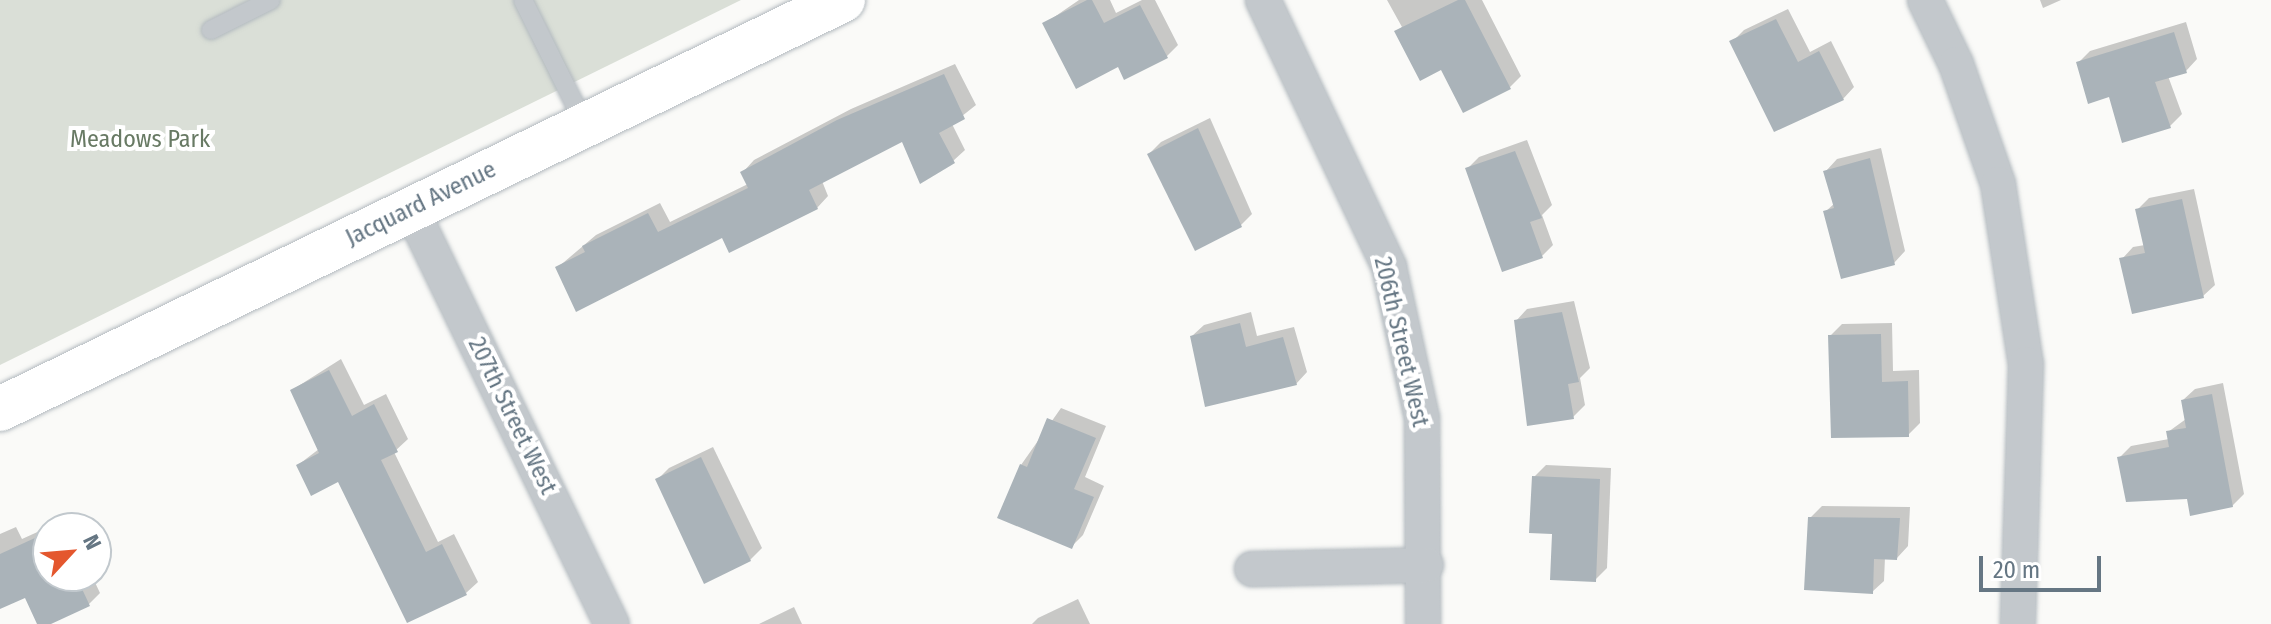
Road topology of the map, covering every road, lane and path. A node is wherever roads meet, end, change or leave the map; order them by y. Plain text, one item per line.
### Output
1 (271, 0) edge
2 (523, 0) edge
3 (843, 0) edge
4 (1263, 0) edge
5 (1925, 0) edge
6 (211, 30) dead end
7 (585, 125) junction
8 (411, 209) junction
9 (0, 409) edge
10 (1426, 565) junction
11 (1252, 569) dead end
12 (612, 624) edge
13 (1423, 624) edge
14 (2018, 624) edge

1 - 6 lane
2 - 7 lane
3 - 7 street, Jacquard Avenue
4 - 10 street, 206th Street West
5 - 14 street
7 - 8 street, Jacquard Avenue
8 - 9 street, Jacquard Avenue
8 - 12 street, 207th Street West
10 - 11 street
10 - 13 street, 206th Street West

